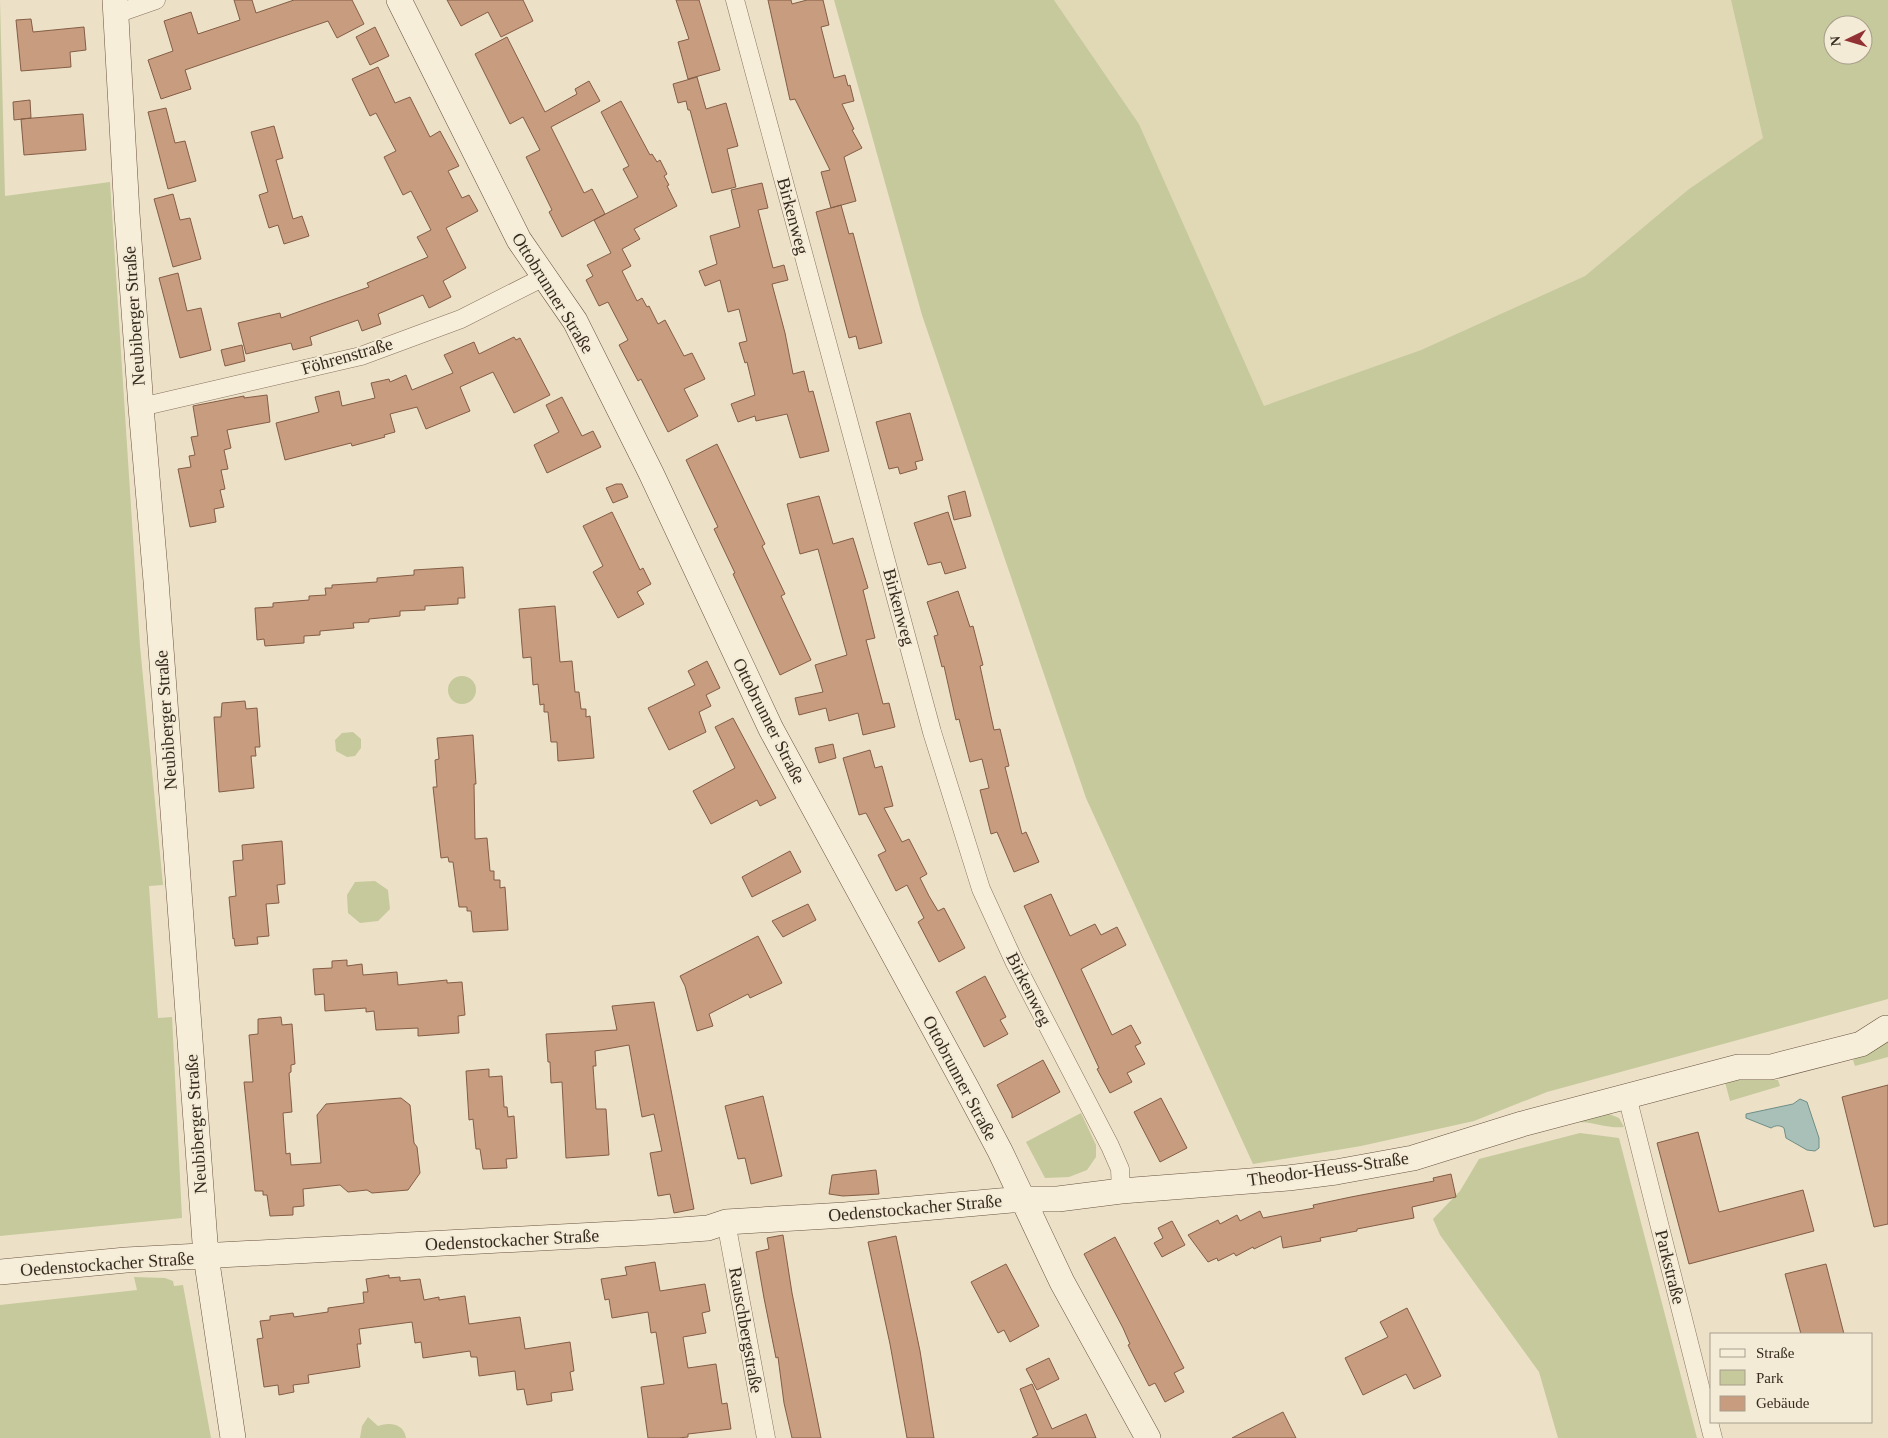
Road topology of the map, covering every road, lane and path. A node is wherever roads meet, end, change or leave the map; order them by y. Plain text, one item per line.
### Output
1 (156, 0) edge
2 (399, 0) edge
3 (735, 0) edge
4 (116, 7) edge
5 (544, 277) junction
6 (141, 407) junction
7 (1887, 1027) edge
8 (1627, 1096) junction
9 (1121, 1192) junction
10 (1022, 1199) junction
11 (726, 1222) junction
12 (206, 1256) junction
13 (0, 1272) edge
14 (233, 1438) edge
15 (766, 1438) edge
16 (1148, 1438) edge
17 (1713, 1438) edge

1 - 4 street
2 - 5 street, Ottobrunner Straße
3 - 9 street, Birkenweg
4 - 6 street, Neubiberger Straße
5 - 6 street, Föhrenstraße
5 - 10 street, Ottobrunner Straße
6 - 12 street, Neubiberger Straße
7 - 8 street, Theodor-Heuss-Straße
8 - 9 street, Theodor-Heuss-Straße
8 - 17 street, Parkstraße
9 - 10 street, Theodor-Heuss-Straße
10 - 11 street, Oedenstockacher Straße
10 - 16 street, Ottobrunner Straße
11 - 12 street, Oedenstockacher Straße
11 - 15 street, Rauschbergstraße
12 - 13 street, Oedenstockacher Straße
12 - 14 street, Neubiberger Straße

